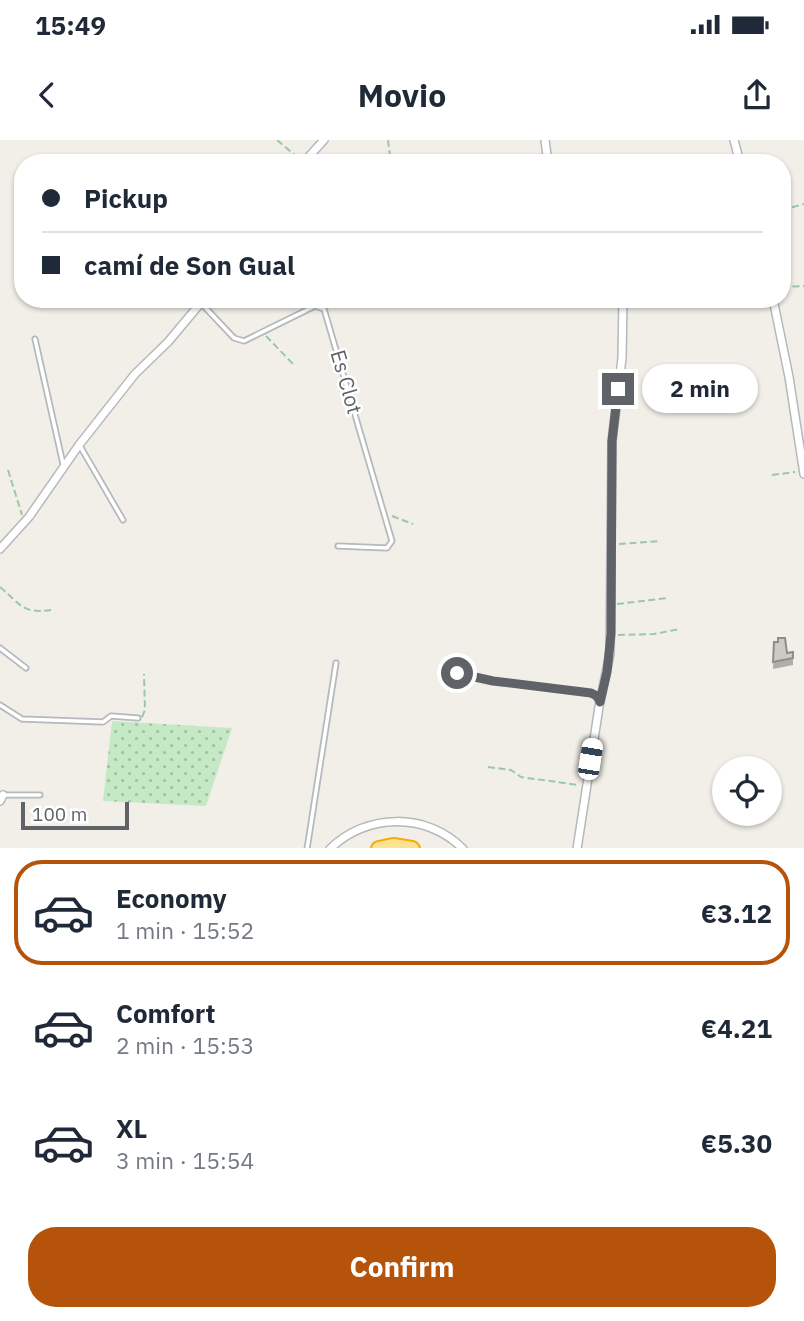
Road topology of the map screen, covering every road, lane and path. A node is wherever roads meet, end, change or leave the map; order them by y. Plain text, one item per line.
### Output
1 (277, 140) edge
2 (324, 140) edge
3 (294, 154) edge
4 (311, 154) edge
5 (197, 308) edge
6 (209, 308) edge
7 (311, 308) edge
8 (321, 308) edge
9 (623, 308) edge
10 (775, 308) edge
11 (260, 334) junction
12 (36, 339) dead end
13 (295, 366) dead end
14 (79, 444) junction
15 (64, 466) junction
16 (8, 470) dead end
17 (804, 473) edge
18 (772, 475) dead end
19 (383, 508) junction
20 (123, 520) dead end
21 (412, 524) dead end
22 (22, 526) junction
23 (662, 541) dead end
24 (611, 545) junction
25 (338, 546) dead end
26 (0, 549) edge
27 (0, 587) edge
28 (668, 598) dead end
29 (611, 605) junction
30 (51, 610) dead end
31 (680, 629) dead end
32 (611, 634) junction
33 (0, 648) edge
34 (336, 663) dead end
35 (26, 668) dead end
36 (457, 673) dead end
37 (144, 674) dead end
38 (600, 702) junction
39 (0, 705) edge
40 (138, 718) joint
41 (488, 766) dead end
42 (586, 786) junction
43 (40, 795) dead end
44 (1, 798) edge
45 (307, 848) edge
46 (331, 848) edge
47 (384, 848) edge
48 (406, 848) edge
49 (462, 848) edge
50 (577, 848) edge

1 - 3 path
2 - 4 street
5 - 14 street
6 - 11 lane, Es Clot
7 - 11 lane, Es Clot
8 - 19 lane, Es Clot
9 - 24 street
10 - 17 street
11 - 13 path
12 - 15 lane
14 - 15 street
14 - 20 lane
15 - 22 street
16 - 22 path
17 - 18 path
19 - 21 path
19 - 25 lane, Es Clot
22 - 26 street
23 - 24 path
24 - 29 street
27 - 30 path
28 - 29 path
29 - 32 street
31 - 32 path
32 - 38 street
33 - 35 lane
34 - 45 lane
36 - 38 lane
37 - 40 path
38 - 42 street
39 - 40 lane
41 - 42 path
42 - 50 street
43 - 44 lane
46 - 49 street
47 - 48 highway

